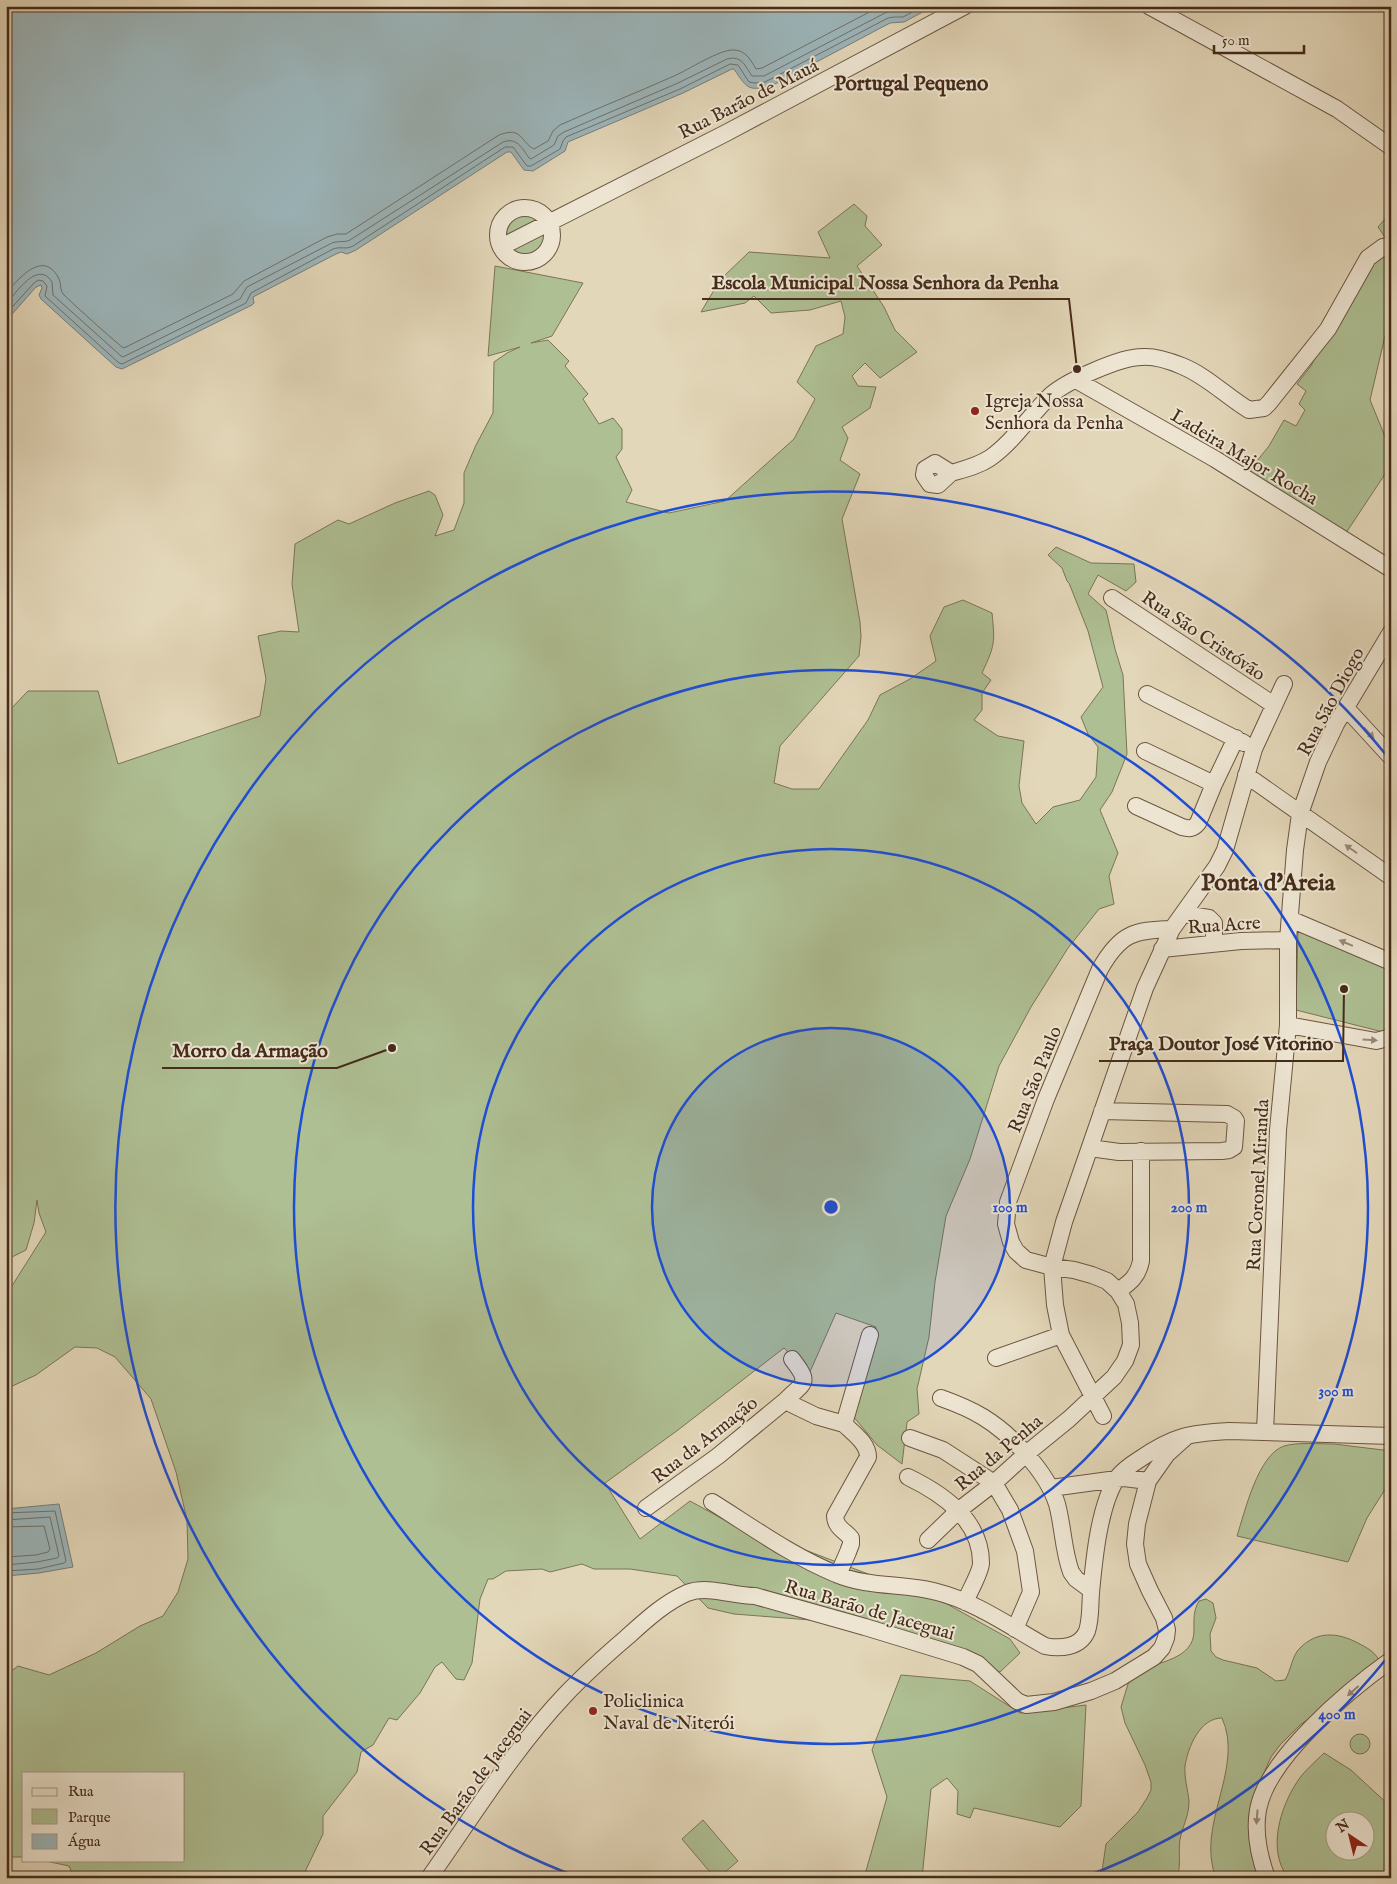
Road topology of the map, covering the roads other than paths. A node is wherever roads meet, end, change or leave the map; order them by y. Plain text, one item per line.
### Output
1 (965, 6) edge
2 (1150, 6) edge
3 (1391, 147) edge
4 (549, 222) junction
5 (1391, 245) edge
6 (501, 247) junction
7 (1076, 380) junction
8 (956, 472) dead end
9 (1391, 569) edge
10 (1112, 598) dead end
11 (1391, 632) edge
12 (1284, 684) dead end
13 (1148, 694) dead end
14 (1274, 705) junction
15 (1346, 708) junction
16 (1236, 738) junction
17 (1254, 749) junction
18 (1145, 751) dead end
19 (1391, 757) edge
20 (1246, 775) junction
21 (1214, 784) junction
22 (1136, 806) dead end
23 (1300, 814) junction
24 (1391, 877) edge
25 (1184, 914) junction
26 (1290, 919) junction
27 (1172, 930) junction
28 (1288, 940) junction
29 (1214, 943) junction
30 (1162, 949) junction
31 (1391, 962) edge
32 (1288, 1025) junction
33 (1391, 1036) edge
34 (1102, 1111) junction
35 (1090, 1148) junction
36 (1140, 1152) junction
37 (1052, 1267) junction
38 (1118, 1291) junction
39 (870, 1335) dead end
40 (1061, 1335) junction
41 (996, 1358) dead end
42 (792, 1359) dead end
43 (1094, 1396) junction
44 (941, 1398) dead end
45 (785, 1401) junction
46 (1104, 1416) dead end
47 (844, 1424) junction
48 (1266, 1432) junction
49 (1187, 1436) junction
50 (1391, 1436) edge
51 (910, 1438) dead end
52 (1026, 1454) junction
53 (908, 1477) dead end
54 (1117, 1479) junction
55 (1148, 1481) junction
56 (994, 1483) junction
57 (1051, 1488) junction
58 (712, 1502) dead end
59 (646, 1508) dead end
60 (959, 1510) junction
61 (928, 1540) dead end
62 (838, 1575) junction
63 (1091, 1590) junction
64 (965, 1602) junction
65 (1015, 1630) junction
66 (1391, 1660) edge
67 (429, 1878) edge
68 (1267, 1878) edge

1 - 4 street, Rua Barão de Mauá
2 - 3 street
4 - 6 street, Rua Barão de Mauá
4 - 6 street
4 - 6 street
5 - 7 street
7 - 8 street
7 - 9 street, Ladeira Major Rocha
10 - 14 street, Rua São Cristóvão
11 - 15 street, Rua São Diogo
12 - 14 street
13 - 16 street
14 - 17 street
15 -> 19 street
15 - 23 street, Rua São Diogo
16 - 17 street
16 - 21 street
17 - 20 street
18 - 21 street
20 - 23 street
20 - 25 street
21 - 22 street
24 -> 23 street
23 - 26 street, Rua São Diogo
25 - 27 street
25 - 29 street
26 - 28 street, Rua São Diogo
31 -> 26 street
27 - 30 street
27 - 37 street, Rua São Paulo
28 - 29 street, Rua Acre
28 - 32 street, Rua Coronel Miranda
29 - 30 street, Rua Acre
30 - 34 street
32 -> 33 street
32 - 48 street, Rua Coronel Miranda
34 - 35 street
34 - 36 street
35 - 36 street
35 - 37 street
36 - 38 street
37 - 38 street, Rua São Paulo
37 - 40 street
38 - 43 street, Rua da Penha
39 - 47 street
40 - 41 street
40 - 43 street
42 - 45 street, Rua da Armação
43 - 46 street
43 - 52 street, Rua da Penha
44 - 52 street
45 - 47 street, Rua da Armação
45 - 59 street, Rua da Armação
47 - 62 street, Rua da Armação
48 - 49 street
48 - 50 street
49 - 54 street
49 - 55 street, Rua Barão de Jaceguai
51 - 56 street
52 - 56 street, Rua da Penha
52 - 57 street
53 - 60 street
54 - 55 street
54 - 57 street
54 - 63 street
55 - 67 street, Rua Barão de Jaceguai
56 - 60 street, Rua da Penha
56 - 65 street
57 - 63 street
58 - 62 street
60 - 61 street, Rua da Penha
60 - 64 street
62 - 64 street
63 - 65 street
64 - 65 street
66 -> 68 street

